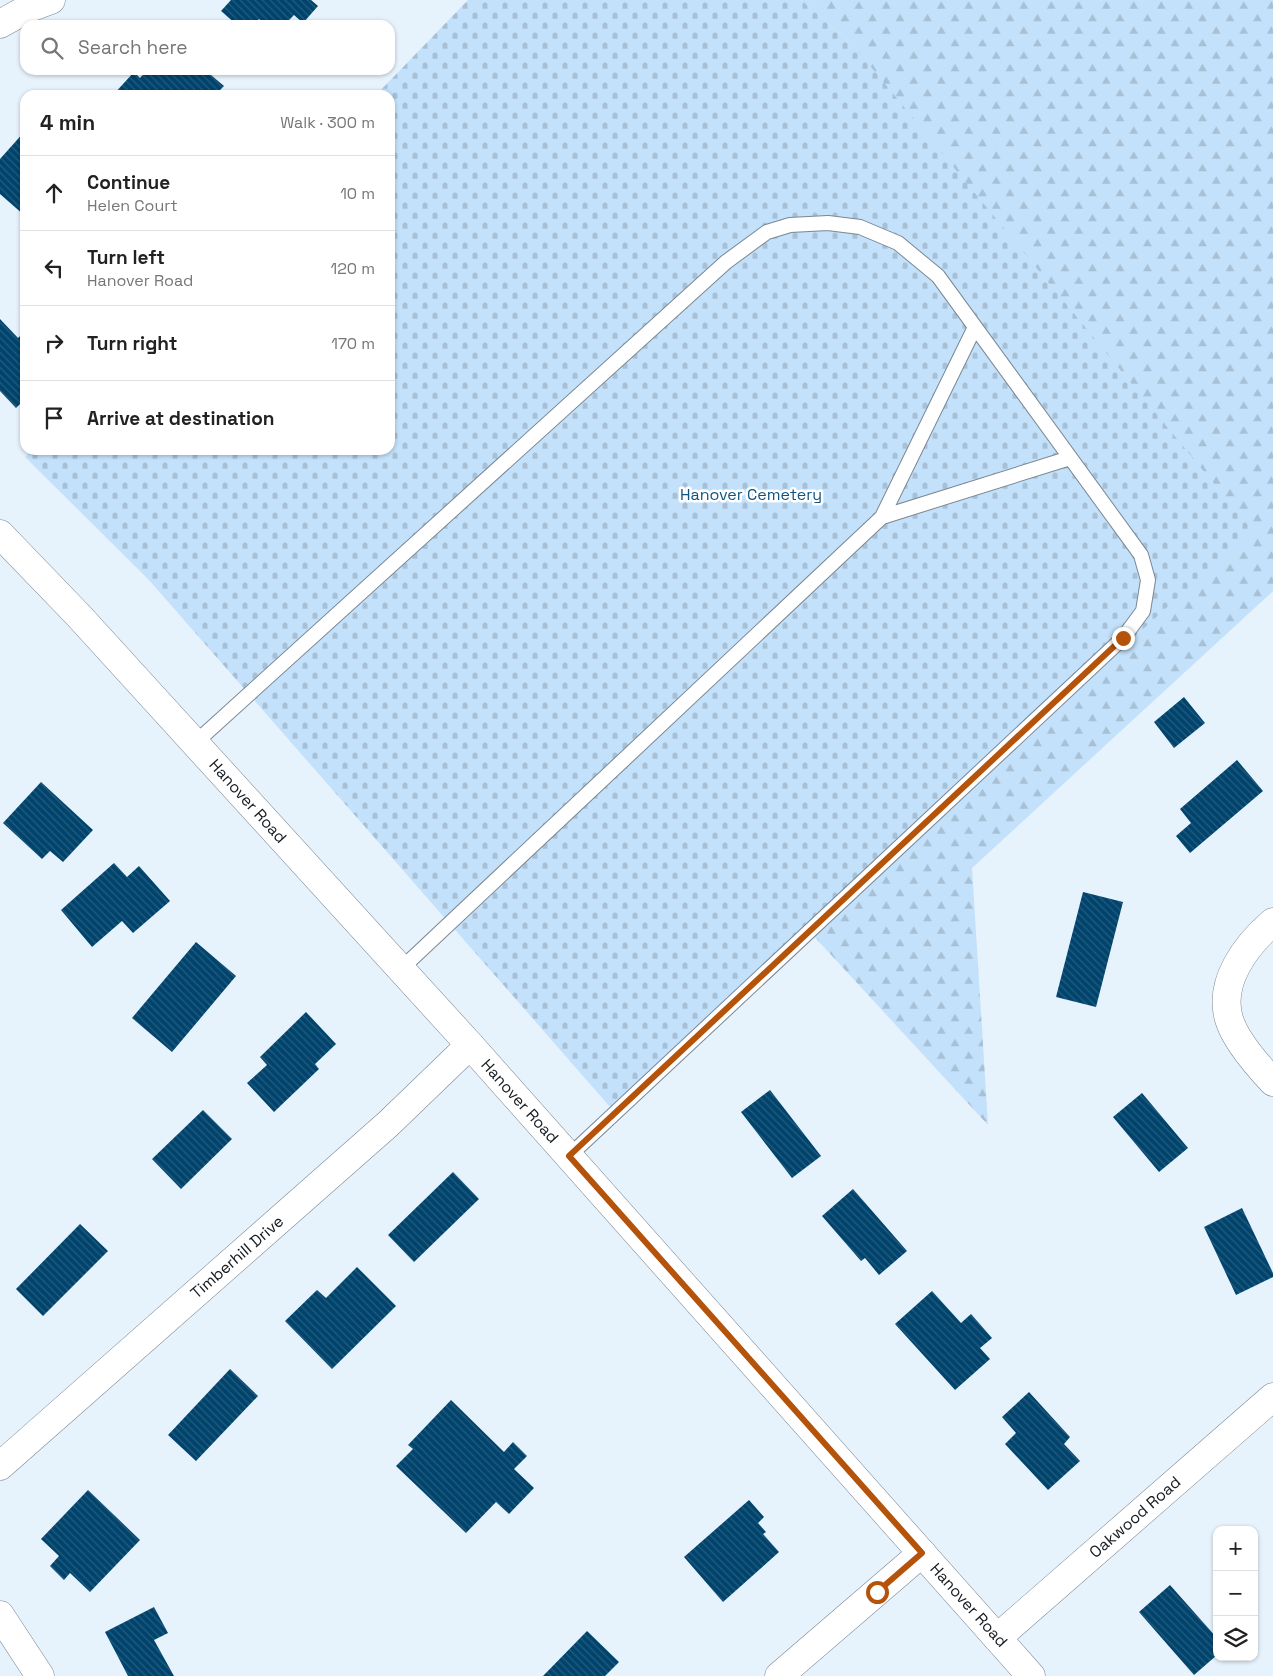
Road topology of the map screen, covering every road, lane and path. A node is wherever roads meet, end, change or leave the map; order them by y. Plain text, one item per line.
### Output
1 (51, 0) edge
2 (0, 24) edge
3 (975, 327) junction
4 (1070, 458) junction
5 (882, 516) junction
6 (0, 534) edge
7 (195, 743) junction
8 (1273, 922) edge
9 (401, 969) junction
10 (470, 1046) junction
11 (1273, 1082) edge
12 (569, 1156) junction
13 (1273, 1396) edge
14 (0, 1466) edge
15 (922, 1553) junction
16 (0, 1615) edge
17 (997, 1638) junction
18 (40, 1676) edge
19 (779, 1676) edge
20 (1031, 1676) edge

1 - 2 street
3 - 4 lane
3 - 5 lane
3 - 7 lane
4 - 5 lane
4 - 12 lane
5 - 9 lane
6 - 7 street, Hanover Road
7 - 9 street, Hanover Road
8 - 11 street
9 - 10 street, Hanover Road
10 - 12 street, Hanover Road
10 - 14 street, Timberhill Drive
12 - 15 street, Hanover Road
13 - 17 street, Oakwood Road
15 - 17 street, Hanover Road
15 - 19 street
16 - 18 street
17 - 20 street, Hanover Road

